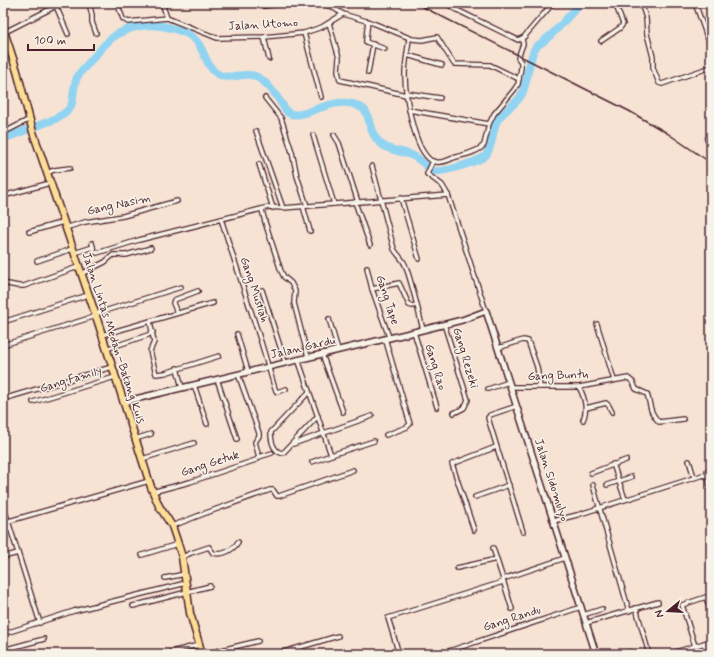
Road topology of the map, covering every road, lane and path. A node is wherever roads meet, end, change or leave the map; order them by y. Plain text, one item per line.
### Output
1 (62, 3) edge
2 (88, 3) edge
3 (116, 3) edge
4 (162, 3) edge
5 (262, 3) edge
6 (287, 3) edge
7 (321, 3) edge
8 (446, 3) edge
9 (553, 3) edge
10 (615, 3) edge
11 (641, 3) edge
12 (695, 3) edge
13 (331, 5) edge
14 (56, 6) junction
15 (343, 14) junction
16 (167, 18) junction
17 (368, 21) junction
18 (329, 23) junction
19 (4, 30) edge
20 (96, 33) dead end
21 (304, 33) junction
22 (68, 34) dead end
23 (264, 36) junction
24 (409, 38) junction
25 (711, 38) edge
26 (522, 39) junction
27 (601, 41) dead end
28 (373, 44) junction
29 (385, 50) dead end
30 (407, 55) junction
31 (269, 59) dead end
32 (442, 65) dead end
33 (711, 67) edge
34 (368, 73) dead end
35 (519, 79) junction
36 (406, 94) junction
37 (265, 98) dead end
38 (322, 98) dead end
39 (440, 98) dead end
40 (409, 110) junction
41 (31, 122) junction
42 (489, 124) junction
43 (256, 130) dead end
44 (3, 133) edge
45 (313, 135) dead end
46 (334, 135) dead end
47 (711, 135) edge
48 (707, 139) dead end
49 (432, 163) junction
50 (260, 164) dead end
51 (372, 166) dead end
52 (70, 168) dead end
53 (47, 173) junction
54 (50, 183) junction
55 (448, 195) junction
56 (3, 196) edge
57 (401, 198) junction
58 (380, 199) junction
59 (177, 201) dead end
60 (356, 202) junction
61 (334, 204) junction
62 (305, 206) junction
63 (273, 208) junction
64 (283, 208) junction
65 (262, 210) junction
66 (221, 219) junction
67 (64, 225) junction
68 (310, 231) dead end
69 (29, 232) dead end
70 (370, 245) dead end
71 (151, 248) dead end
72 (73, 251) junction
73 (419, 259) dead end
74 (37, 261) dead end
75 (78, 267) junction
76 (367, 268) dead end
77 (81, 274) junction
78 (3, 283) edge
79 (181, 287) dead end
80 (372, 289) junction
81 (262, 290) dead end
82 (198, 291) dead end
83 (88, 295) junction
84 (213, 303) dead end
85 (417, 305) junction
86 (486, 311) junction
87 (177, 313) junction
88 (95, 315) junction
89 (329, 318) dead end
90 (150, 321) junction
91 (3, 322) edge
92 (444, 324) junction
93 (597, 324) dead end
94 (423, 330) junction
95 (153, 332) junction
96 (414, 332) junction
97 (237, 334) dead end
98 (102, 335) junction
99 (387, 338) junction
100 (3, 345) edge
101 (498, 348) junction
102 (106, 349) junction
103 (338, 350) junction
104 (322, 354) junction
105 (219, 356) dead end
106 (308, 357) junction
107 (298, 359) junction
108 (285, 362) junction
109 (268, 366) junction
110 (112, 367) junction
111 (177, 368) junction
112 (248, 371) junction
113 (238, 374) junction
114 (115, 377) junction
115 (217, 379) junction
116 (614, 380) junction
117 (510, 384) junction
118 (194, 385) junction
119 (540, 387) junction
120 (579, 387) junction
121 (182, 388) junction
122 (286, 389) dead end
123 (488, 389) dead end
124 (308, 392) junction
125 (3, 399) edge
126 (33, 402) dead end
127 (123, 402) junction
128 (517, 406) junction
129 (437, 407) dead end
130 (586, 408) junction
131 (343, 412) dead end
132 (612, 412) dead end
133 (454, 413) dead end
134 (318, 416) junction
135 (372, 416) dead end
136 (683, 419) dead end
137 (583, 420) dead end
138 (207, 424) dead end
139 (151, 434) dead end
140 (324, 434) junction
141 (386, 435) dead end
142 (135, 439) junction
143 (238, 439) dead end
144 (374, 441) dead end
145 (194, 443) dead end
146 (292, 444) junction
147 (496, 447) junction
148 (272, 453) dead end
149 (331, 455) junction
150 (259, 457) junction
151 (142, 459) junction
152 (626, 460) dead end
153 (689, 461) dead end
154 (312, 462) dead end
155 (613, 464) junction
156 (711, 469) edge
157 (353, 470) dead end
158 (591, 473) dead end
159 (706, 476) junction
160 (631, 477) dead end
161 (694, 477) junction
162 (149, 481) junction
163 (619, 481) junction
164 (509, 485) junction
165 (593, 485) dead end
166 (607, 485) dead end
167 (711, 489) edge
168 (152, 492) junction
169 (475, 497) dead end
170 (625, 499) junction
171 (3, 505) edge
172 (599, 508) junction
173 (9, 521) junction
174 (553, 521) junction
175 (172, 526) junction
176 (10, 528) junction
177 (3, 530) edge
178 (474, 530) dead end
179 (523, 532) dead end
180 (238, 542) dead end
181 (178, 544) junction
182 (493, 548) dead end
183 (18, 553) junction
184 (142, 555) dead end
185 (3, 557) edge
186 (182, 557) junction
187 (565, 558) junction
188 (497, 559) junction
189 (457, 568) dead end
190 (185, 574) junction
191 (166, 578) dead end
192 (503, 580) junction
193 (186, 583) junction
194 (210, 586) dead end
195 (187, 592) junction
196 (658, 602) dead end
197 (133, 606) dead end
198 (581, 607) junction
199 (636, 608) junction
200 (512, 609) dead end
201 (602, 609) dead end
202 (629, 611) junction
203 (711, 613) edge
204 (583, 615) junction
205 (40, 623) junction
206 (586, 623) junction
207 (3, 634) edge
208 (338, 636) dead end
209 (44, 639) dead end
210 (258, 641) dead end
211 (711, 641) edge
212 (704, 643) junction
213 (199, 645) junction
214 (695, 646) junction
215 (686, 649) junction
216 (3, 650) edge
217 (171, 652) dead end
218 (448, 653) edge
219 (677, 653) edge
220 (202, 654) edge
221 (205, 654) edge
222 (277, 654) edge
223 (399, 654) edge
224 (596, 654) edge
225 (623, 654) edge
226 (640, 654) edge
227 (649, 654) edge
228 (669, 654) edge
229 (687, 654) edge
230 (707, 654) edge

1 - 14 street
2 - 20 street
3 - 16 street
4 - 16 street
5 - 6 street
7 - 13 street
8 - 26 street
9 - 26 street
10 - 27 street
11 - 33 street
12 - 25 street
13 - 15 street
14 - 19 street
14 - 22 street
15 - 17 street
15 - 18 street, Jalan Utomo
16 - 23 street, Jalan Utomo
17 - 24 street
17 - 28 street
18 - 21 street, Jalan Utomo
18 - 36 street
19 - 41 highway, Jalan Lintas Medan–Batang Kuis
21 - 23 street, Jalan Utomo
21 - 38 street
23 - 31 street
24 - 30 street
24 - 35 street
26 - 35 street
28 - 29 street
28 - 34 street
30 - 32 street
30 - 36 street
35 - 42 street
36 - 39 street
36 - 40 street
37 - 62 street
40 - 42 street
40 - 49 street
41 - 44 street
41 - 53 highway, Jalan Lintas Medan–Batang Kuis
42 - 49 street
43 - 64 street
45 - 61 street
46 - 60 street
47 - 48 street
49 - 55 street
50 - 63 street
51 - 58 street
52 - 53 street
53 - 54 highway, Jalan Lintas Medan–Batang Kuis
54 - 56 street
54 - 67 highway, Jalan Lintas Medan–Batang Kuis
55 - 57 street
55 - 86 street
57 - 58 street
57 - 73 street
58 - 60 street
58 - 85 street
59 - 67 street, Gang Nasim
60 - 61 street
60 - 70 street
61 - 62 street
62 - 64 street
62 - 68 street
63 - 64 street
63 - 65 street
65 - 66 street
65 - 106 street
66 - 72 street
66 - 109 street, Gang Mustiah
67 - 69 street, Gang Nasim
67 - 72 highway, Jalan Lintas Medan–Batang Kuis
71 - 77 street
72 - 74 street
72 - 75 highway, Jalan Lintas Medan–Batang Kuis
75 - 77 highway, Jalan Lintas Medan–Batang Kuis
75 - 78 street
76 - 80 street, Gang Tape
77 - 83 highway, Jalan Lintas Medan–Batang Kuis
79 - 88 street
80 - 85 street
80 - 99 street, Gang Tape
81 - 108 street
82 - 87 street
83 - 88 highway, Jalan Lintas Medan–Batang Kuis
83 - 91 street
84 - 87 street
85 - 94 street
86 - 92 street, Jalan Gardu
86 - 101 street, Jalan Sidomulyo
87 - 90 street
88 - 98 highway, Jalan Lintas Medan–Batang Kuis
88 - 100 street
89 - 103 street
90 - 95 street
90 - 98 street
92 - 94 street, Jalan Gardu
92 - 133 street, Gang Rezeki
93 - 116 street
94 - 96 street, Jalan Gardu
95 - 102 street
95 - 111 street
96 - 99 street, Jalan Gardu
96 - 129 street, Gang Rao
97 - 112 street
98 - 102 highway, Jalan Lintas Medan–Batang Kuis
99 - 103 street, Jalan Gardu
99 - 141 street, Gang Tape
101 - 117 street, Jalan Sidomulyo
101 - 119 street
102 - 110 highway, Jalan Lintas Medan–Batang Kuis
103 - 104 street, Jalan Gardu
104 - 106 street, Jalan Gardu
104 - 131 street
105 - 111 street
106 - 107 street, Jalan Gardu
107 - 108 street, Jalan Gardu
107 - 124 street
108 - 109 street, Jalan Gardu
109 - 112 street, Jalan Gardu
109 - 122 street, Gang Mustiah
110 - 114 highway, Jalan Lintas Medan–Batang Kuis
110 - 125 street
111 - 121 street
112 - 113 street, Jalan Gardu
113 - 115 street, Jalan Gardu
113 - 150 street
114 - 126 street, Gang Family
114 - 127 highway, Jalan Lintas Medan–Batang Kuis
115 - 118 street, Jalan Gardu
115 - 143 street
116 - 120 street, Gang Buntu
116 - 136 street, Gang Buntu
117 - 119 street, Gang Buntu
117 - 123 street, Gang Buntu
117 - 128 street, Jalan Sidomulyo
118 - 121 street, Jalan Gardu
118 - 138 street
119 - 120 street, Gang Buntu
120 - 130 street
121 - 127 street, Jalan Gardu
124 - 134 street
124 - 146 street
127 - 142 highway, Jalan Lintas Medan–Batang Kuis
128 - 147 street
128 - 174 street, Jalan Sidomulyo
130 - 132 street
130 - 137 street
134 - 140 street
134 - 146 street
135 - 140 street
139 - 142 street
140 - 146 street
140 - 149 street
142 - 151 highway, Jalan Lintas Medan–Batang Kuis
144 - 149 street
145 - 151 street
147 - 164 street
147 - 178 street
148 - 150 street, Gang Getuk
149 - 154 street
150 - 168 street, Gang Getuk
151 - 162 highway, Jalan Lintas Medan–Batang Kuis
152 - 155 street
153 - 161 street
155 - 158 street
155 - 163 street
156 - 159 street
157 - 175 street
159 - 161 street
159 - 167 street
160 - 163 street
161 - 170 street
162 - 168 highway, Jalan Lintas Medan–Batang Kuis
162 - 173 street
163 - 166 street
163 - 170 street
164 - 169 street
164 - 179 street
165 - 172 street
168 - 175 highway, Jalan Lintas Medan–Batang Kuis
170 - 172 street
171 - 173 street
172 - 174 street
172 - 202 street
173 - 176 street
174 - 187 street, Jalan Sidomulyo
175 - 181 highway, Jalan Lintas Medan–Batang Kuis
176 - 177 street
176 - 183 street
180 - 186 street
181 - 184 street
181 - 186 highway, Jalan Lintas Medan–Batang Kuis
182 - 188 street
183 - 185 street
183 - 205 street
186 - 190 highway, Jalan Lintas Medan–Batang Kuis
187 - 192 street
187 - 198 street, Jalan Sidomulyo
188 - 189 street
188 - 192 street
190 - 191 street
190 - 193 highway, Jalan Lintas Medan–Batang Kuis
192 - 200 street
192 - 223 street
193 - 195 highway, Jalan Lintas Medan–Batang Kuis
193 - 205 street
194 - 195 street
195 - 197 street
195 - 213 highway, Jalan Lintas Medan–Batang Kuis
196 - 199 street
198 - 204 street, Jalan Sidomulyo
198 - 218 street, Gang Randu
199 - 202 street
199 - 227 street
201 - 204 street
202 - 206 street
203 - 214 street
204 - 206 street, Jalan Sidomulyo
205 - 207 street
206 - 224 street, Jalan Sidomulyo
208 - 222 street
209 - 216 street
210 - 221 street
211 - 212 street
212 - 214 street
212 - 230 street
213 - 217 street
213 - 220 highway, Jalan Lintas Medan–Batang Kuis
214 - 215 street
215 - 219 street
215 - 229 street
219 - 228 street
225 - 226 street

